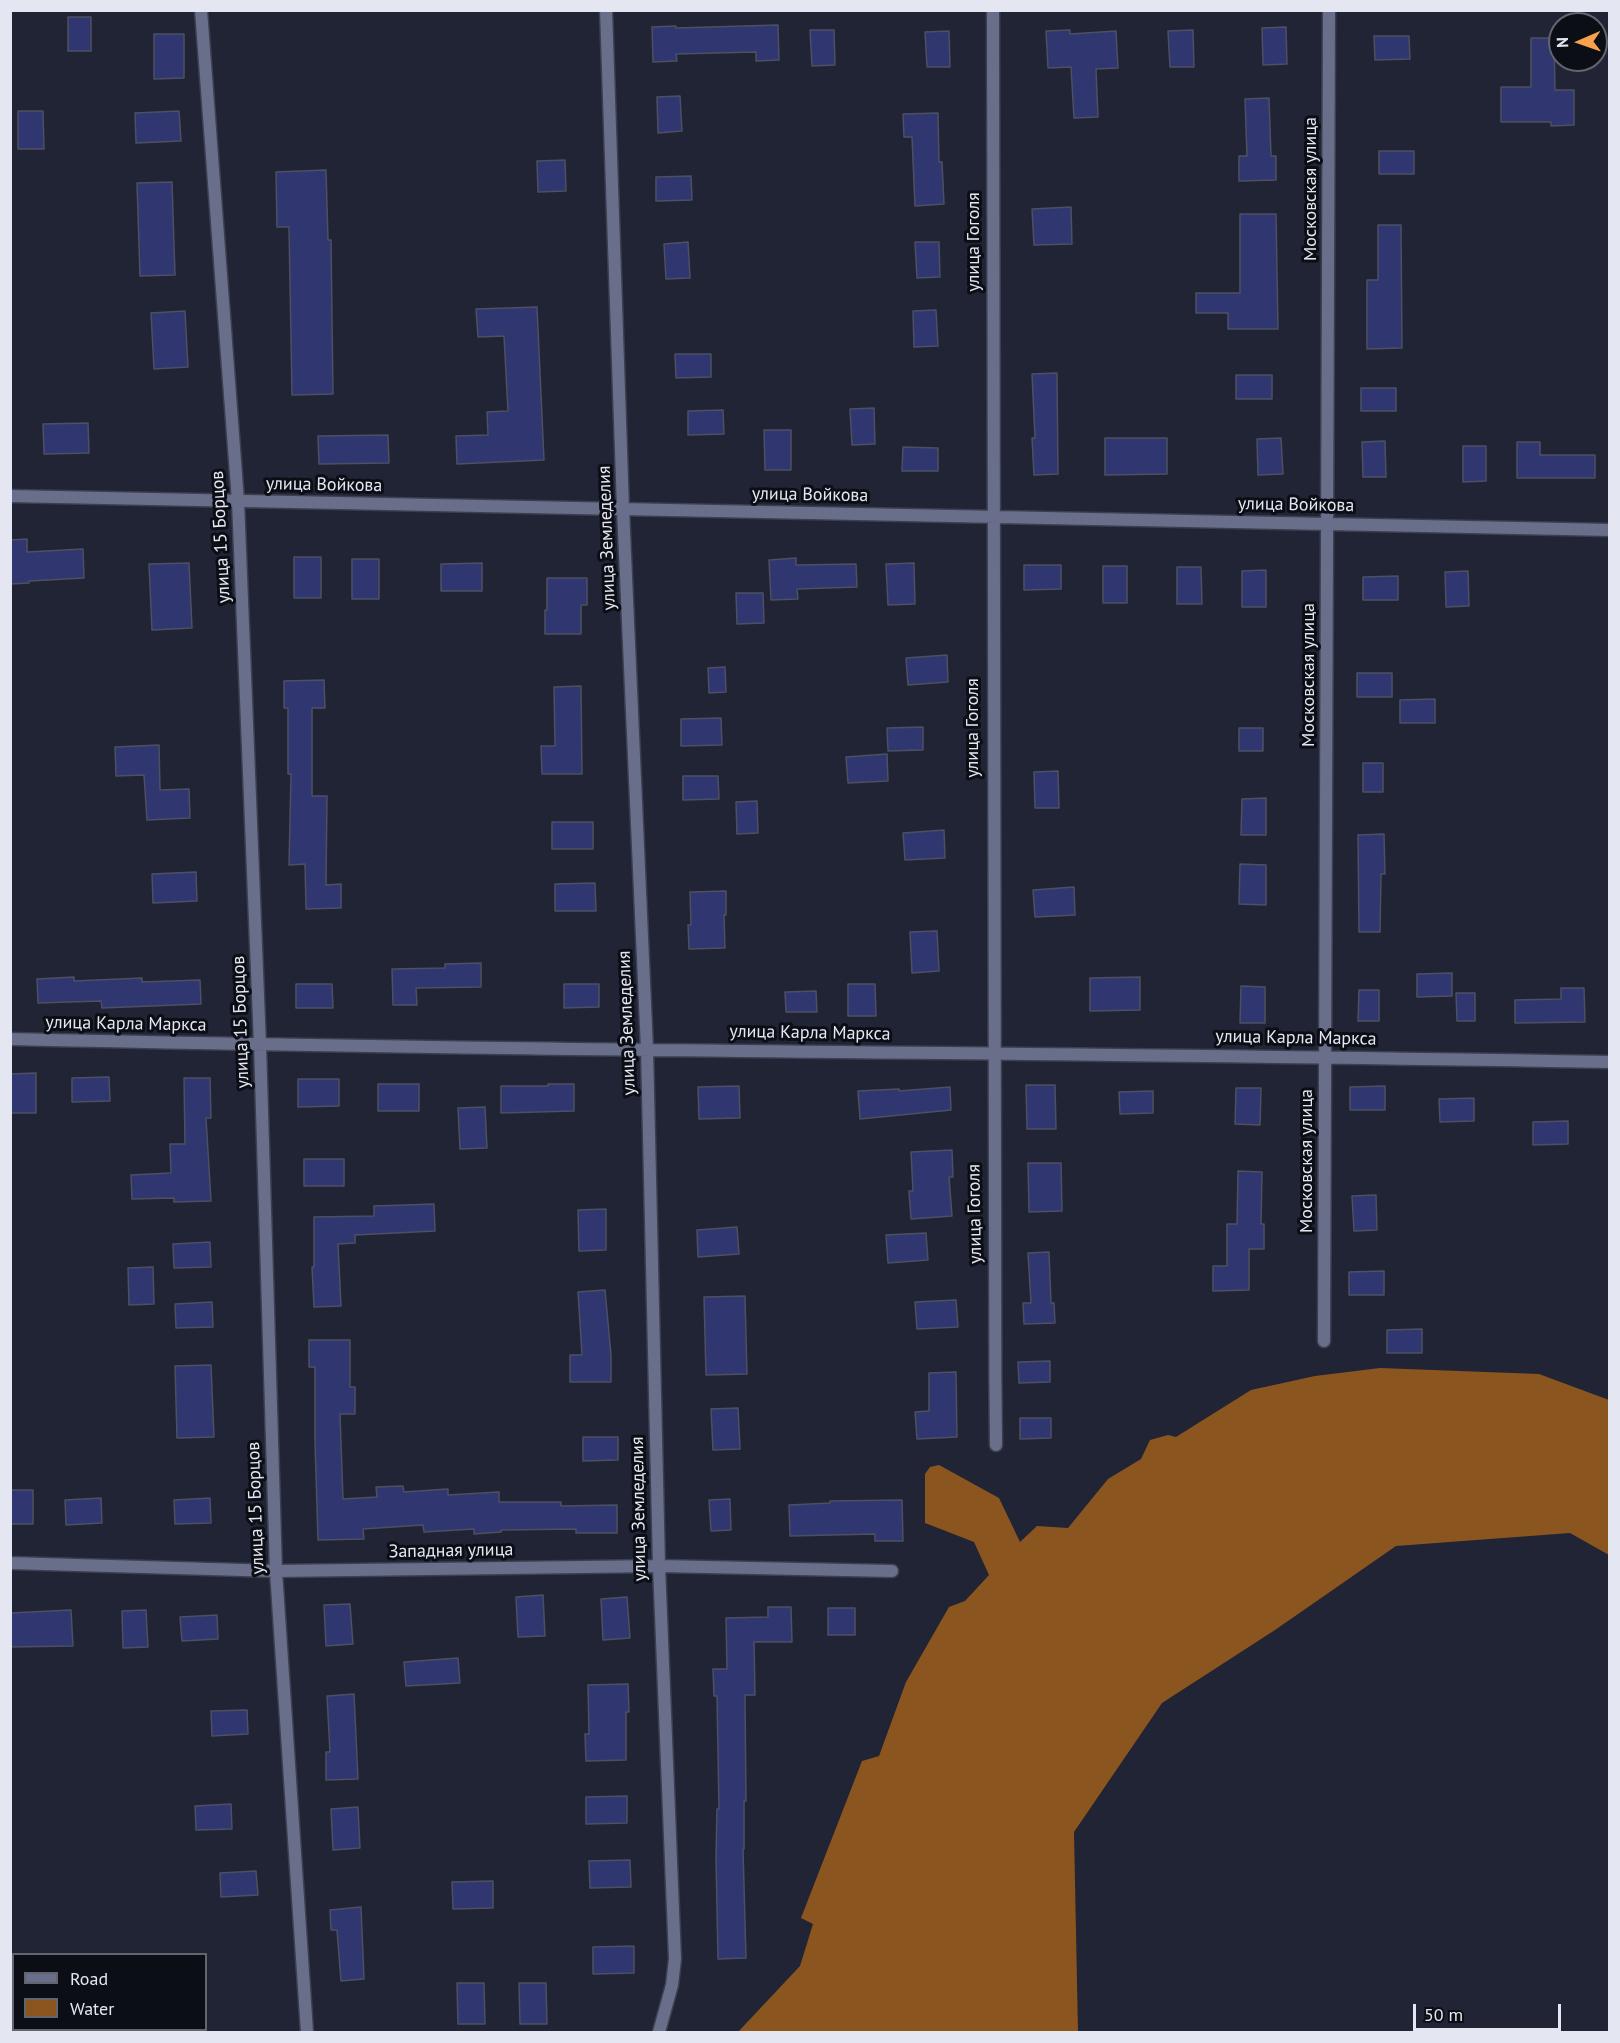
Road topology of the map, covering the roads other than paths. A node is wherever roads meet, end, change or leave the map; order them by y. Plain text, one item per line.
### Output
1 (201, 10) edge
2 (606, 10) edge
3 (993, 10) edge
4 (1329, 10) edge
5 (10, 496) edge
6 (238, 501) junction
7 (623, 509) junction
8 (991, 517) junction
9 (1328, 524) junction
10 (1610, 530) edge
11 (10, 1039) edge
12 (260, 1045) junction
13 (647, 1050) junction
14 (992, 1053) junction
15 (1326, 1057) junction
16 (1610, 1062) edge
17 (1324, 1341) dead end
18 (996, 1445) dead end
19 (10, 1563) edge
20 (658, 1566) junction
21 (276, 1571) junction
22 (892, 1571) dead end
23 (307, 2032) edge
24 (659, 2032) edge

1 - 6 street, улица 15 Борцов
2 - 7 street, улица Земледелия
3 - 8 street, улица Гоголя
4 - 9 street, Московская улица
5 - 6 street, улица Войкова
6 - 7 street, улица Войкова
6 - 12 street, улица 15 Борцов
7 - 8 street, улица Войкова
7 - 13 street, улица Земледелия
8 - 9 street, улица Войкова
8 - 14 street, улица Гоголя
9 - 10 street, улица Войкова
9 - 15 street, Московская улица
11 - 12 street, улица Карла Маркса
12 - 13 street, улица Карла Маркса
12 - 21 street, улица 15 Борцов
13 - 14 street, улица Карла Маркса
13 - 20 street, улица Земледелия
14 - 15 street, улица Карла Маркса
14 - 18 street, улица Гоголя
15 - 16 street, улица Карла Маркса
15 - 17 street, Московская улица
19 - 21 street, Западная улица
20 - 21 street, Западная улица
20 - 22 street, Западная улица
20 - 24 street, улица Земледелия
21 - 23 street, улица 15 Борцов

